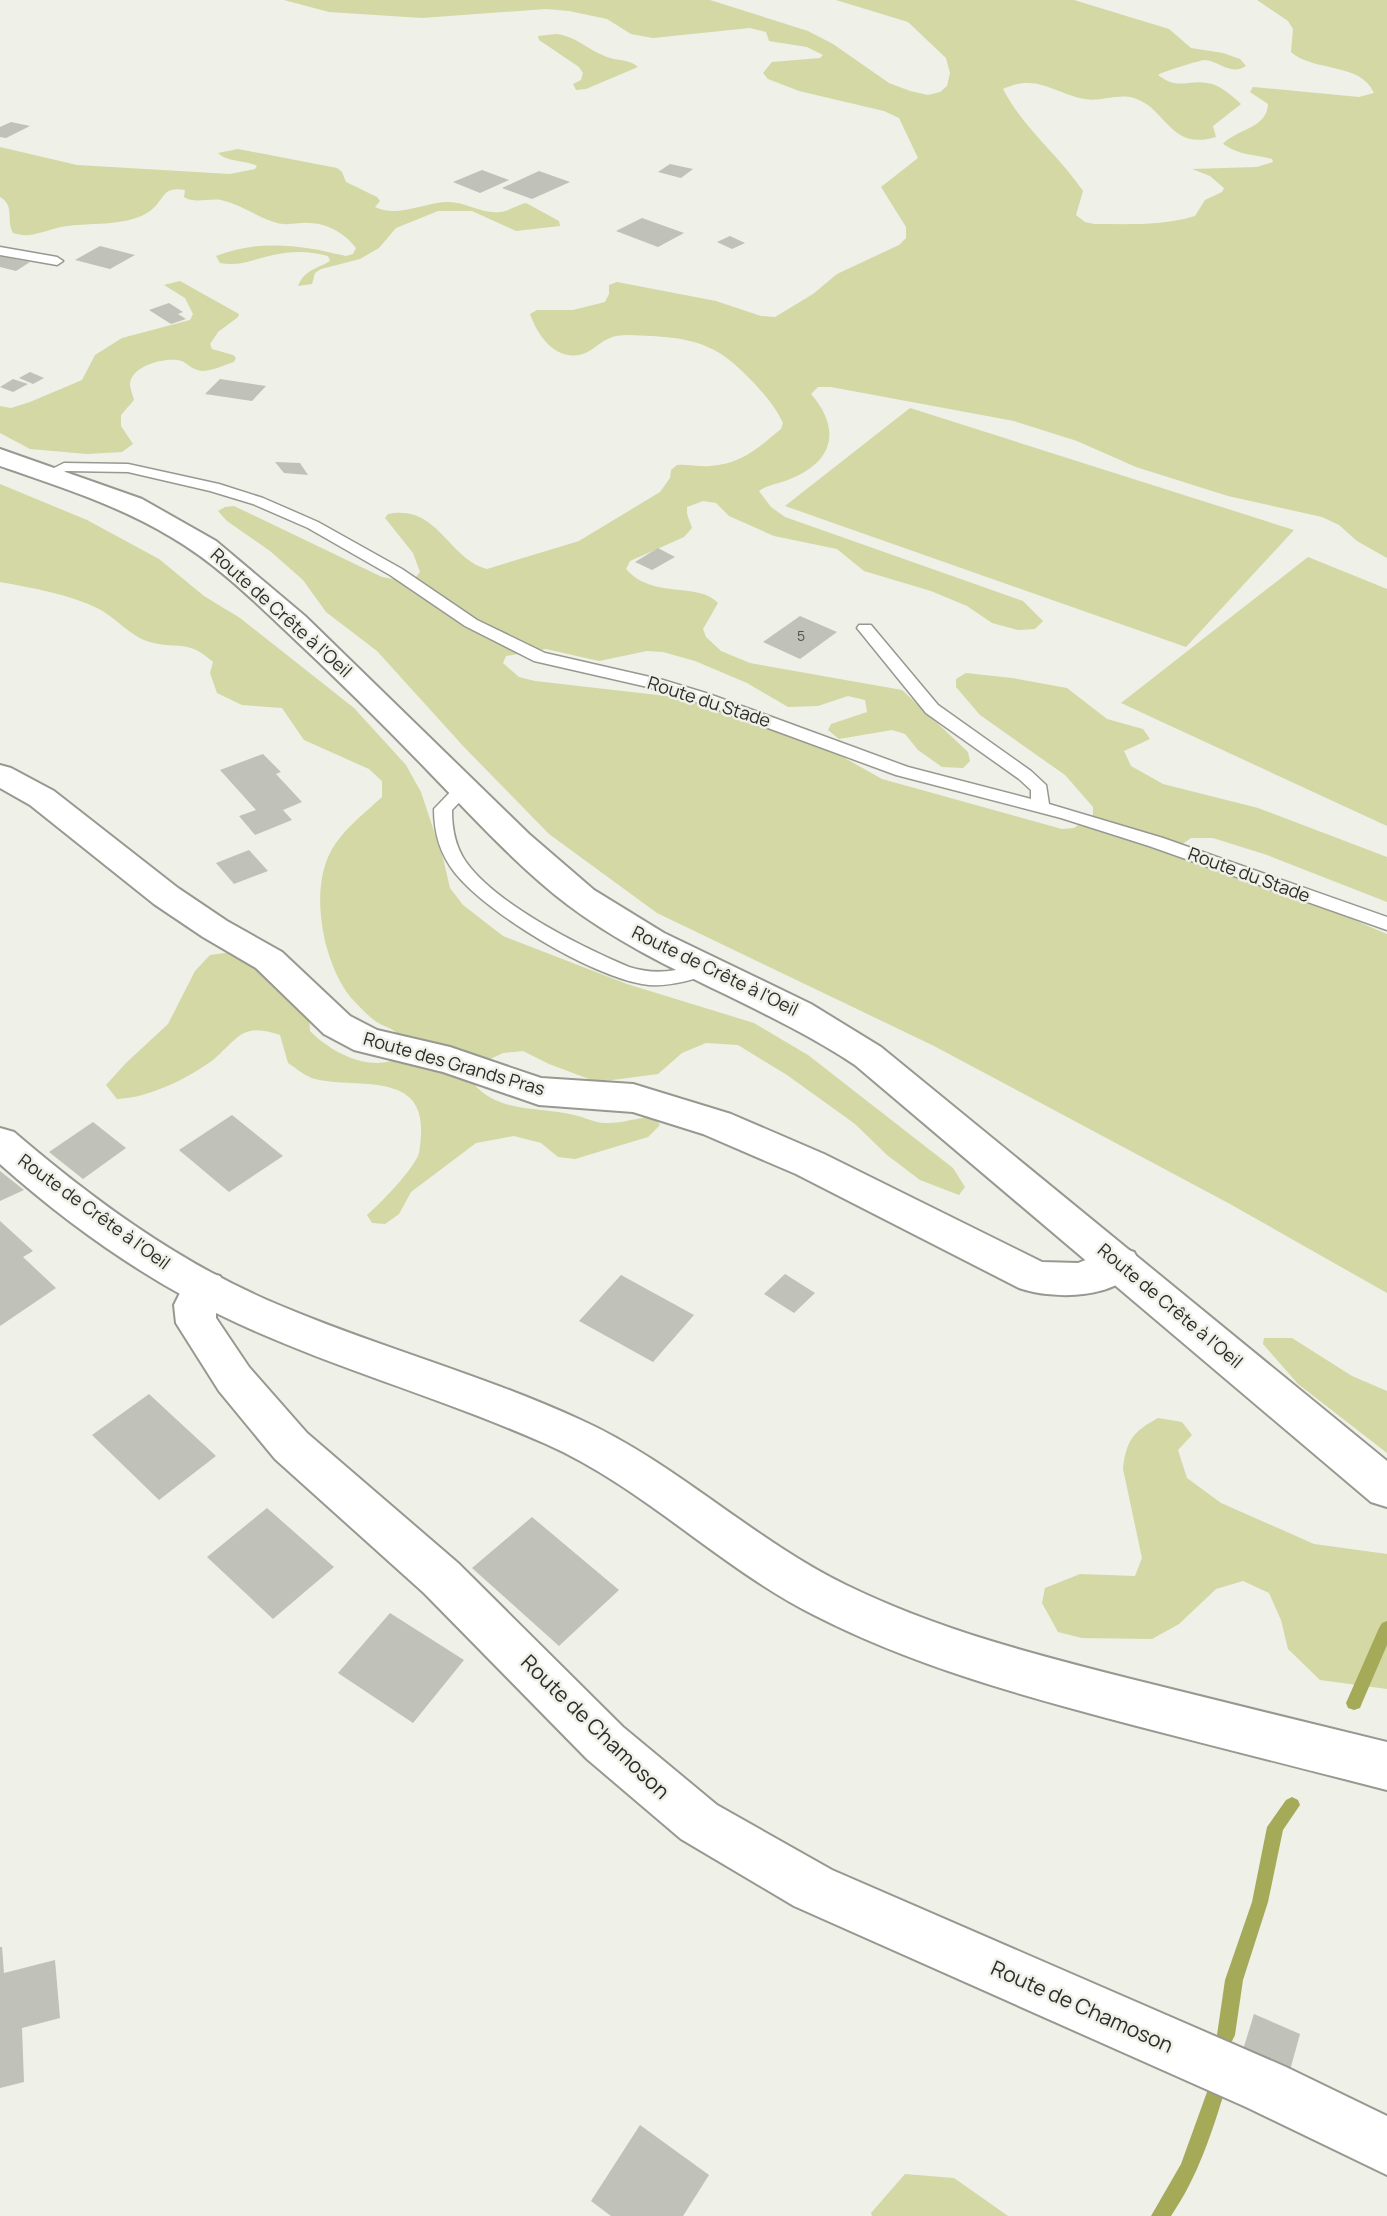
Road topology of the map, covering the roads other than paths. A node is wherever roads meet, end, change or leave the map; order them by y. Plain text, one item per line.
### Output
1 (0, 251) edge
2 (57, 261) dead end
3 (0, 457) edge
4 (49, 474) junction
5 (865, 628) dead end
6 (0, 775) edge
7 (464, 789) junction
8 (1040, 806) junction
9 (1387, 924) edge
10 (704, 969) junction
11 (0, 1142) edge
12 (1119, 1263) junction
13 (205, 1288) junction
14 (1387, 1488) edge
15 (1387, 1766) edge
16 (1387, 2146) edge

1 - 2 lane
3 - 4 street, Route de Crête à l'Oeil
4 - 7 street, Route de Crête à l'Oeil
4 - 8 lane, Route du Stade
5 - 8 lane
6 - 12 street, Route des Grands Pras
7 - 10 street, Route de Crête à l'Oeil
7 - 10 lane
8 - 9 lane, Route du Stade
10 - 12 street, Route de Crête à l'Oeil
11 - 13 street, Route de Crête à l'Oeil
12 - 14 street, Route de Crête à l'Oeil
13 - 15 street, Route de Crête à l'Oeil
13 - 16 street, Route de Chamoson

